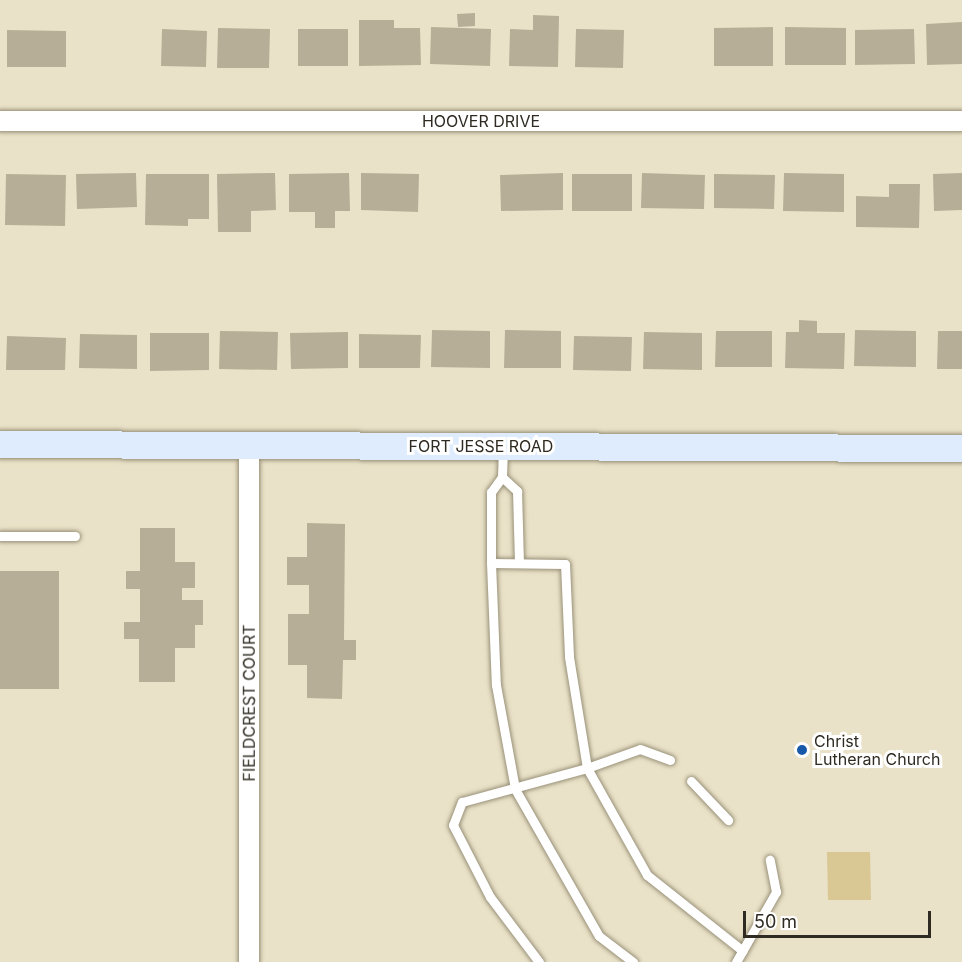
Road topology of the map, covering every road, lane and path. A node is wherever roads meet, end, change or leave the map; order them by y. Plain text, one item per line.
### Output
1 (0, 121) edge
2 (962, 121) edge
3 (0, 444) edge
4 (249, 444) junction
5 (503, 446) junction
6 (962, 448) edge
7 (502, 477) junction
8 (0, 536) edge
9 (75, 536) dead end
10 (491, 563) junction
11 (519, 563) junction
12 (670, 760) dead end
13 (587, 768) junction
14 (691, 781) dead end
15 (514, 789) junction
16 (728, 820) dead end
17 (770, 860) dead end
18 (743, 951) junction
19 (249, 962) edge
20 (539, 962) edge
21 (633, 962) edge
22 (736, 962) edge

1 - 2 street, HOOVER DRIVE
3 - 4 main road, FORT JESSE ROAD
4 - 5 main road, FORT JESSE ROAD
4 - 19 street, FIELDCREST COURT
5 - 6 main road, FORT JESSE ROAD
5 - 7 lane
7 - 10 lane
7 - 11 lane
8 - 9 lane
10 - 11 lane
10 - 15 lane
11 - 13 lane
12 - 13 lane
13 - 15 lane
13 - 18 lane
14 - 16 lane
15 - 20 lane
15 - 21 lane
17 - 18 lane
18 - 22 lane

